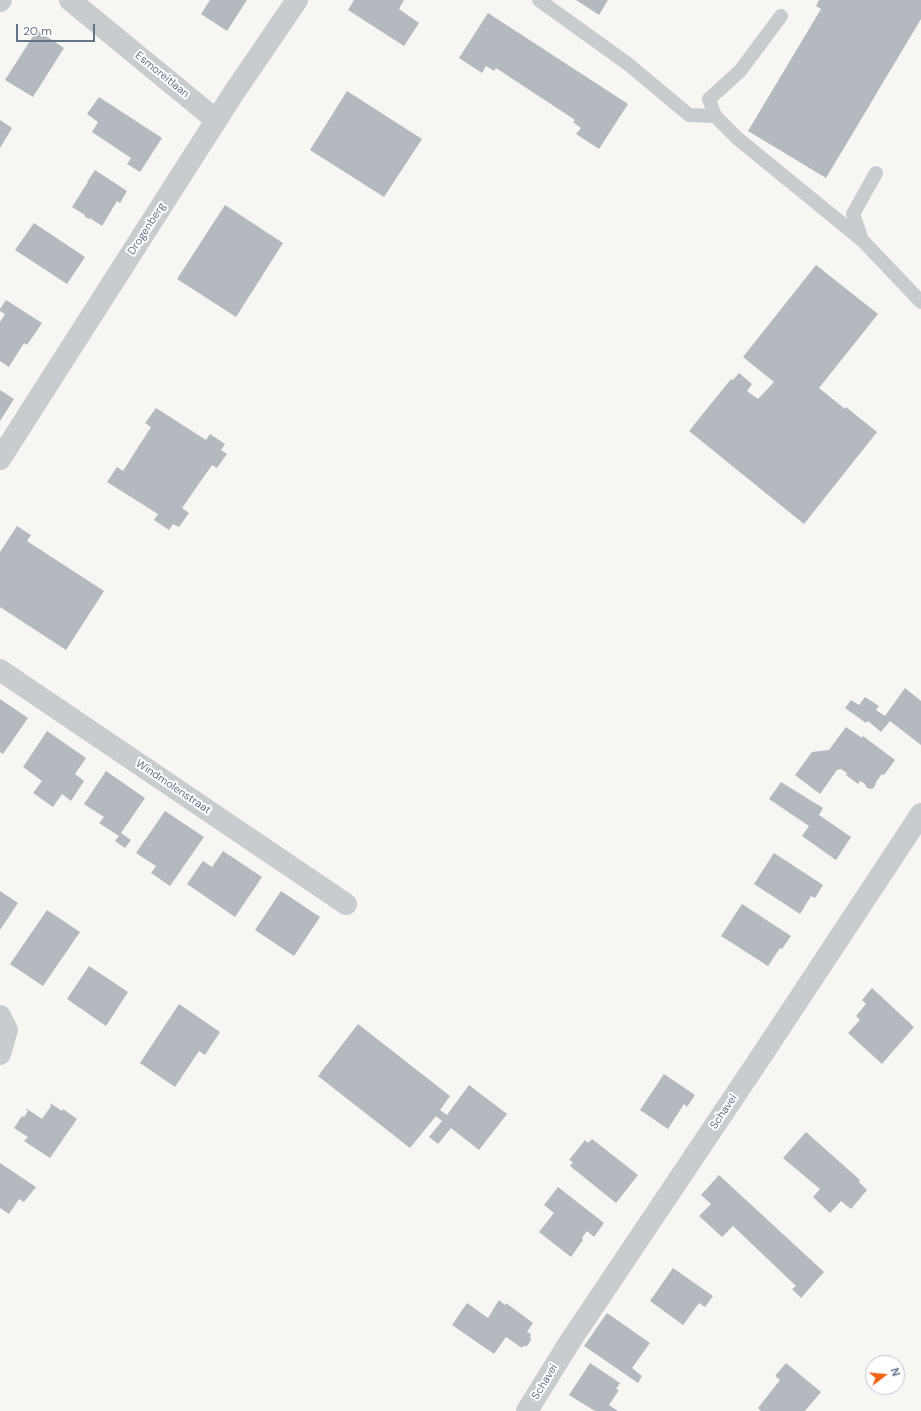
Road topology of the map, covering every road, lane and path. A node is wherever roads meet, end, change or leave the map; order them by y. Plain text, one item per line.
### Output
1 (70, 0) edge
2 (297, 0) edge
3 (539, 0) edge
4 (781, 16) dead end
5 (715, 116) junction
6 (216, 120) junction
7 (876, 173) dead end
8 (862, 240) junction
9 (921, 302) edge
10 (0, 459) edge
11 (0, 670) edge
12 (921, 814) edge
13 (346, 904) dead end
14 (0, 1016) edge
15 (0, 1054) edge
16 (527, 1411) edge

1 - 6 street, Esmoreitlaan
2 - 6 street, Drogenberg
3 - 5 lane
4 - 5 lane
5 - 8 lane
6 - 10 street, Drogenberg
7 - 8 lane
8 - 9 lane
11 - 13 street, Windmolenstraat
12 - 16 street, Schavei
14 - 15 street

